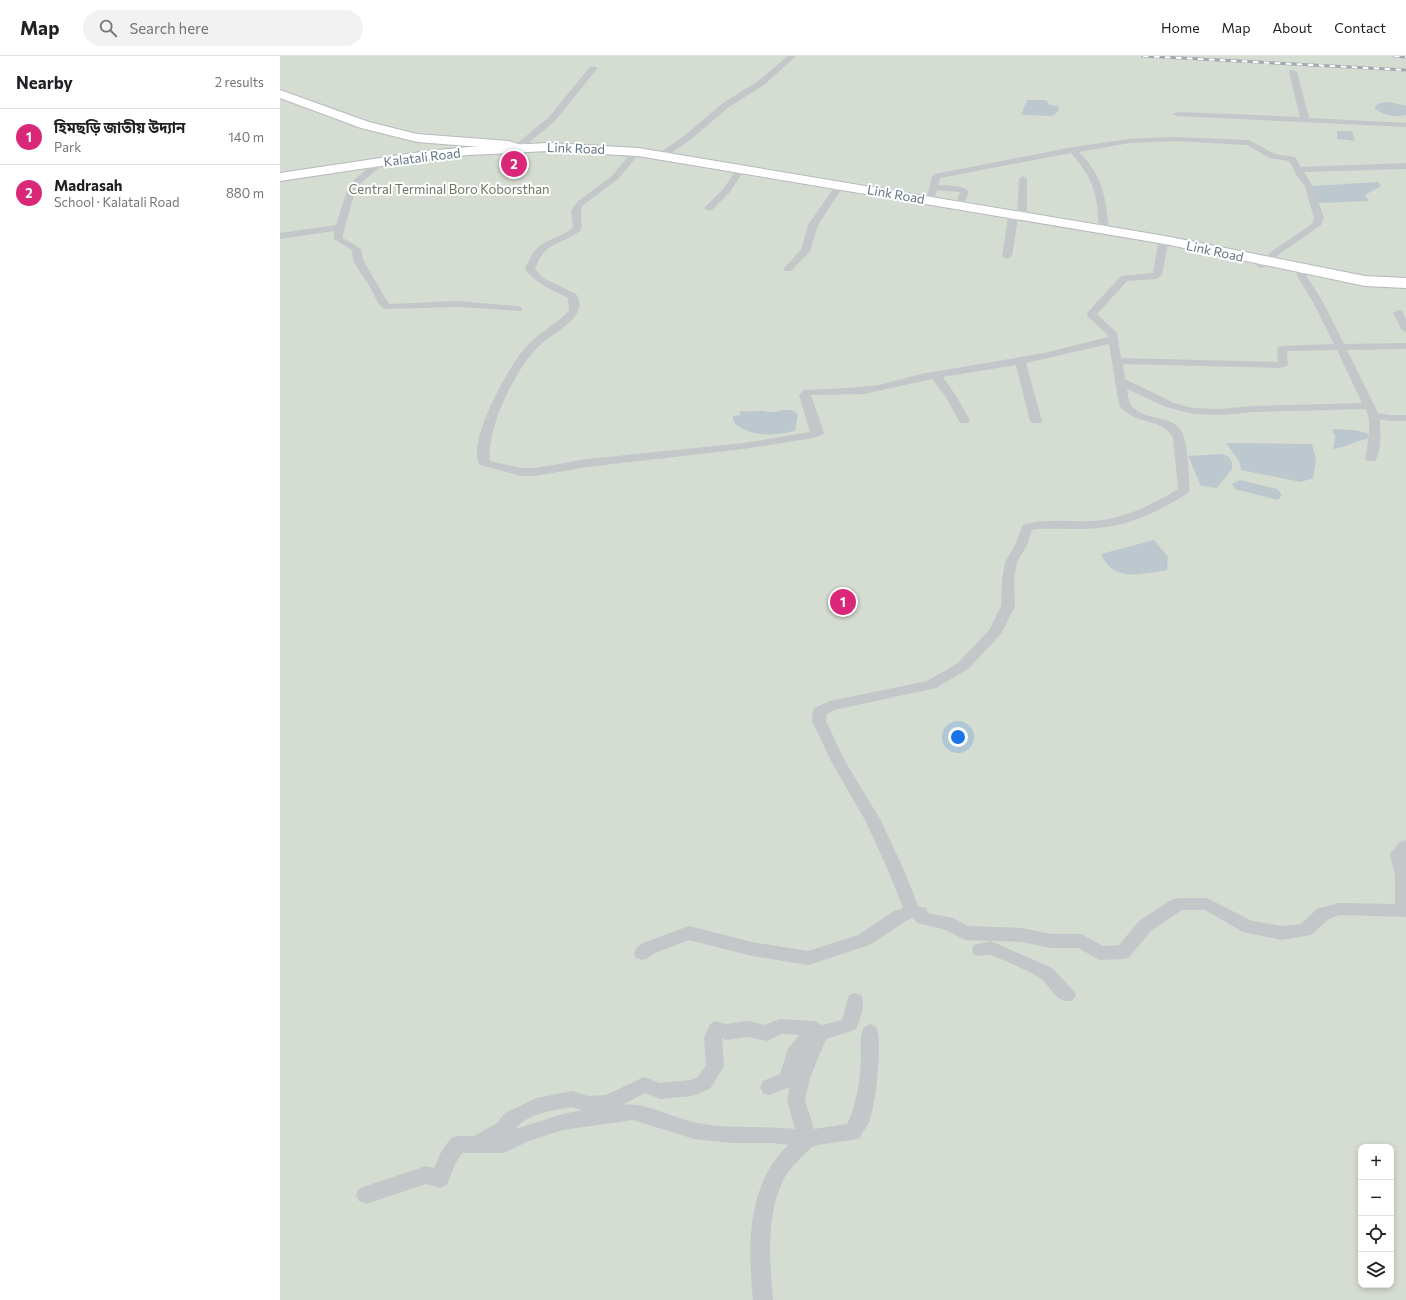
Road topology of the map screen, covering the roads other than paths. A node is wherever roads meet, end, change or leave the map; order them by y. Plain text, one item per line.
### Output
1 (792, 56) edge
2 (593, 69) dead end
3 (1293, 72) dead end
4 (280, 94) edge
5 (280, 99) edge
6 (1178, 114) dead end
7 (1305, 118) junction
8 (1406, 122) edge
9 (1406, 125) edge
10 (436, 148) junction
11 (522, 148) junction
12 (1073, 150) junction
13 (634, 155) junction
14 (661, 156) junction
15 (380, 162) junction
16 (1406, 166) edge
17 (1297, 170) junction
18 (740, 171) junction
19 (316, 172) junction
20 (280, 177) edge
21 (1023, 179) dead end
22 (280, 181) edge
23 (838, 188) junction
24 (932, 193) junction
25 (709, 208) dead end
26 (1018, 216) junction
27 (341, 227) junction
28 (1104, 229) junction
29 (280, 236) edge
30 (1163, 244) junction
31 (1007, 256) dead end
32 (1263, 263) junction
33 (788, 269) dead end
34 (1302, 274) junction
35 (1406, 283) edge
36 (1406, 287) edge
37 (517, 309) dead end
38 (1398, 313) dead end
39 (1406, 330) edge
40 (1113, 339) junction
41 (1406, 346) edge
42 (1339, 347) junction
43 (1020, 361) junction
44 (1116, 361) junction
45 (935, 375) junction
46 (1120, 381) junction
47 (1372, 411) junction
48 (1389, 418) junction
49 (1406, 418) edge
50 (964, 421) dead end
51 (1036, 421) dead end
52 (1398, 430) dead end
53 (1370, 459) dead end
54 (1406, 846) edge
55 (912, 911) junction
56 (980, 950) dead end
57 (642, 953) dead end
58 (1067, 995) dead end
59 (855, 1000) dead end
60 (870, 1032) dead end
61 (769, 1087) dead end
62 (807, 1139) junction
63 (475, 1145) junction
64 (366, 1194) dead end
65 (763, 1300) edge

1 - 14 street
2 - 11 street
3 - 7 street
4 - 11 main road
5 - 10 main road
6 - 7 street
7 - 8 street
7 - 9 street
10 - 11 highway, Kalatali Road
10 - 15 highway, Kalatali Road
11 - 13 highway, Link Road
11 - 14 highway, Link Road
12 - 17 street
12 - 24 street
12 - 28 street
13 - 18 highway, Link Road
13 - 45 street
14 - 18 highway, Link Road
15 - 19 highway, Kalatali Road
15 - 27 street
16 - 17 street
17 - 32 street
18 - 23 highway, Link Road
18 - 24 highway, Link Road
18 - 25 street
19 - 20 highway, Kalatali Road
19 - 22 highway, Kalatali Road
21 - 26 street
23 - 26 highway, Link Road
23 - 33 street
24 - 26 highway, Link Road
26 - 28 highway, Link Road
26 - 30 highway, Link Road
26 - 31 street
27 - 29 street
27 - 37 street
28 - 32 highway, Link Road
30 - 32 highway, Link Road
30 - 40 street
32 - 34 highway, Link Road
32 - 35 highway, Link Road
34 - 36 highway, Link Road
34 - 42 street
38 - 39 street
40 - 43 street
40 - 44 street
41 - 42 street
42 - 44 street
42 - 47 street
43 - 45 street
43 - 51 street
44 - 46 street
45 - 50 street
46 - 47 street
46 - 55 street
47 - 48 street
47 - 53 street
48 - 49 street
48 - 52 street
54 - 55 street
55 - 57 street
56 - 58 street
59 - 62 street
60 - 62 street
61 - 63 street
62 - 63 street
62 - 65 street
63 - 64 street

